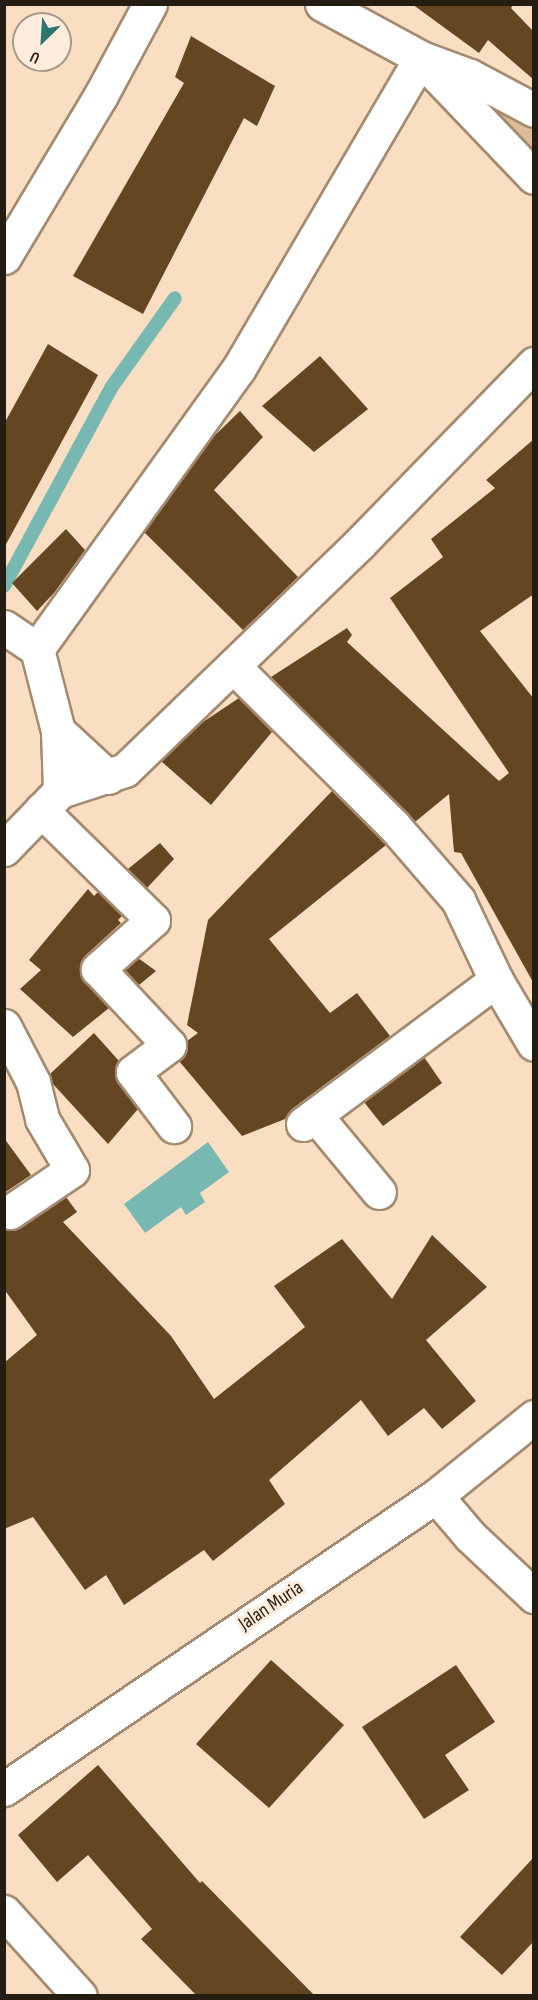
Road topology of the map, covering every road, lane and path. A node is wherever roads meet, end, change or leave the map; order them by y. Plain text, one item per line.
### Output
1 (150, 4) edge
2 (322, 4) edge
3 (359, 13) edge
4 (420, 58) junction
5 (534, 110) edge
6 (534, 177) edge
7 (4, 257) edge
8 (534, 364) edge
9 (4, 627) edge
10 (37, 649) junction
11 (233, 666) junction
12 (58, 731) junction
13 (108, 777) junction
14 (51, 801) junction
15 (4, 849) edge
16 (496, 980) junction
17 (4, 1026) edge
18 (534, 1044) edge
19 (174, 1126) dead end
20 (379, 1192) dead end
21 (10, 1212) dead end
22 (534, 1417) edge
23 (436, 1496) junction
24 (534, 1596) edge
25 (4, 1789) edge
26 (4, 1911) edge
27 (80, 1995) edge

1 - 7 street
2 - 3 street
3 - 4 street
4 - 5 street
4 - 6 street
4 - 10 street
8 - 11 street
9 - 10 street
10 - 12 street
11 - 13 street
11 - 16 street
12 - 13 street
12 - 14 street
13 - 14 street
14 - 15 street
14 - 19 street
16 - 18 street
16 - 20 street
17 - 21 street
22 - 23 street, Jalan Muria
23 - 24 street
23 - 25 street, Jalan Muria
26 - 27 street

